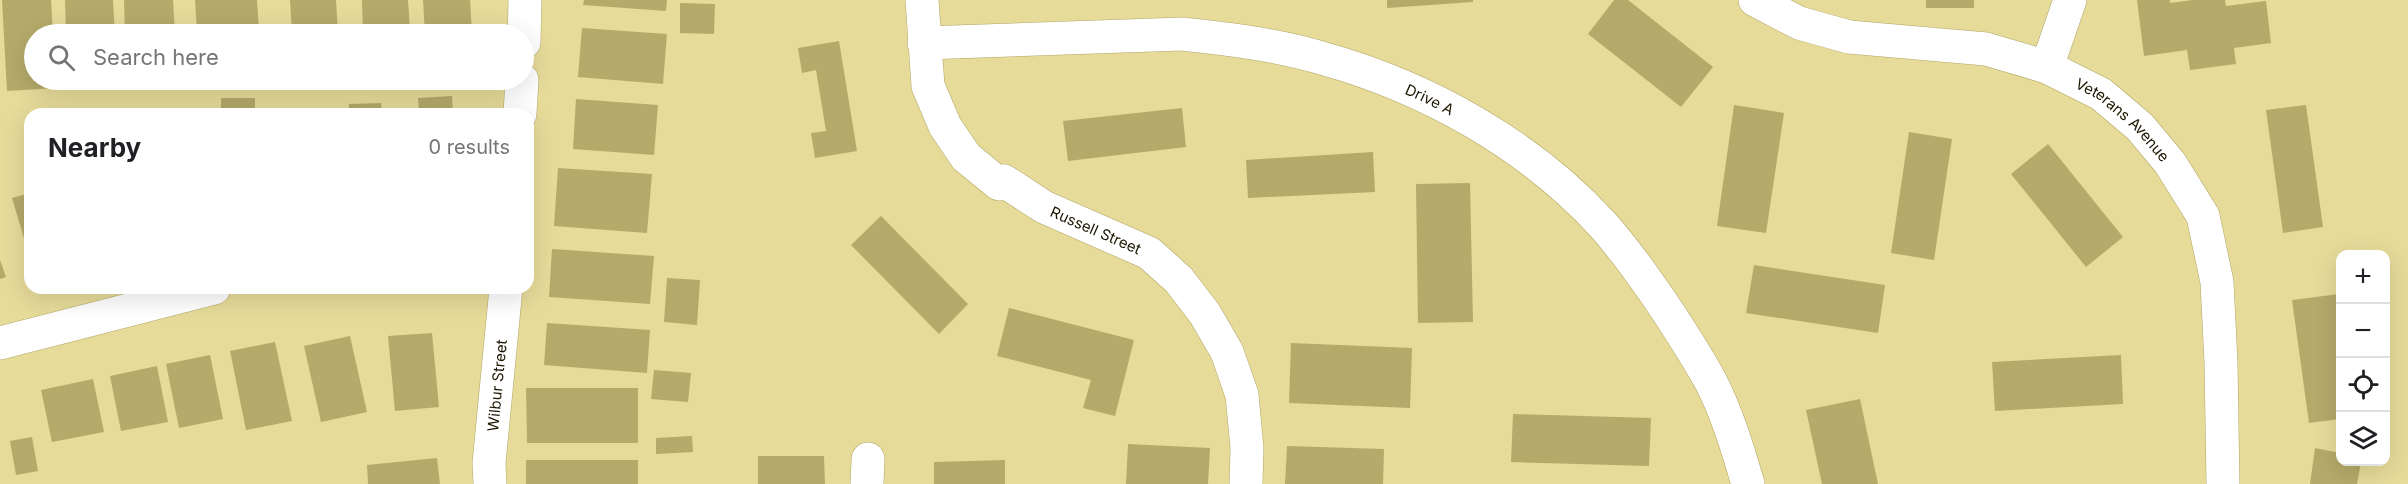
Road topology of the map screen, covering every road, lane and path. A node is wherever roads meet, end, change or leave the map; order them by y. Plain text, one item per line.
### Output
1 (525, 0) edge
2 (922, 0) edge
3 (1755, 0) edge
4 (2070, 0) edge
5 (524, 24) edge
6 (924, 43) junction
7 (2047, 67) junction
8 (521, 90) edge
9 (520, 108) edge
10 (191, 294) edge
11 (505, 294) edge
12 (0, 343) edge
13 (490, 484) edge
14 (1246, 484) edge
15 (1748, 484) edge
16 (2223, 484) edge

1 - 5 street
2 - 6 street, Russell Street
3 - 7 street, Veterans Avenue
4 - 7 street
6 - 14 street, Russell Street
6 - 15 street, Drive A
7 - 16 street, Veterans Avenue
8 - 9 street
10 - 12 street
11 - 13 street, Wilbur Street

